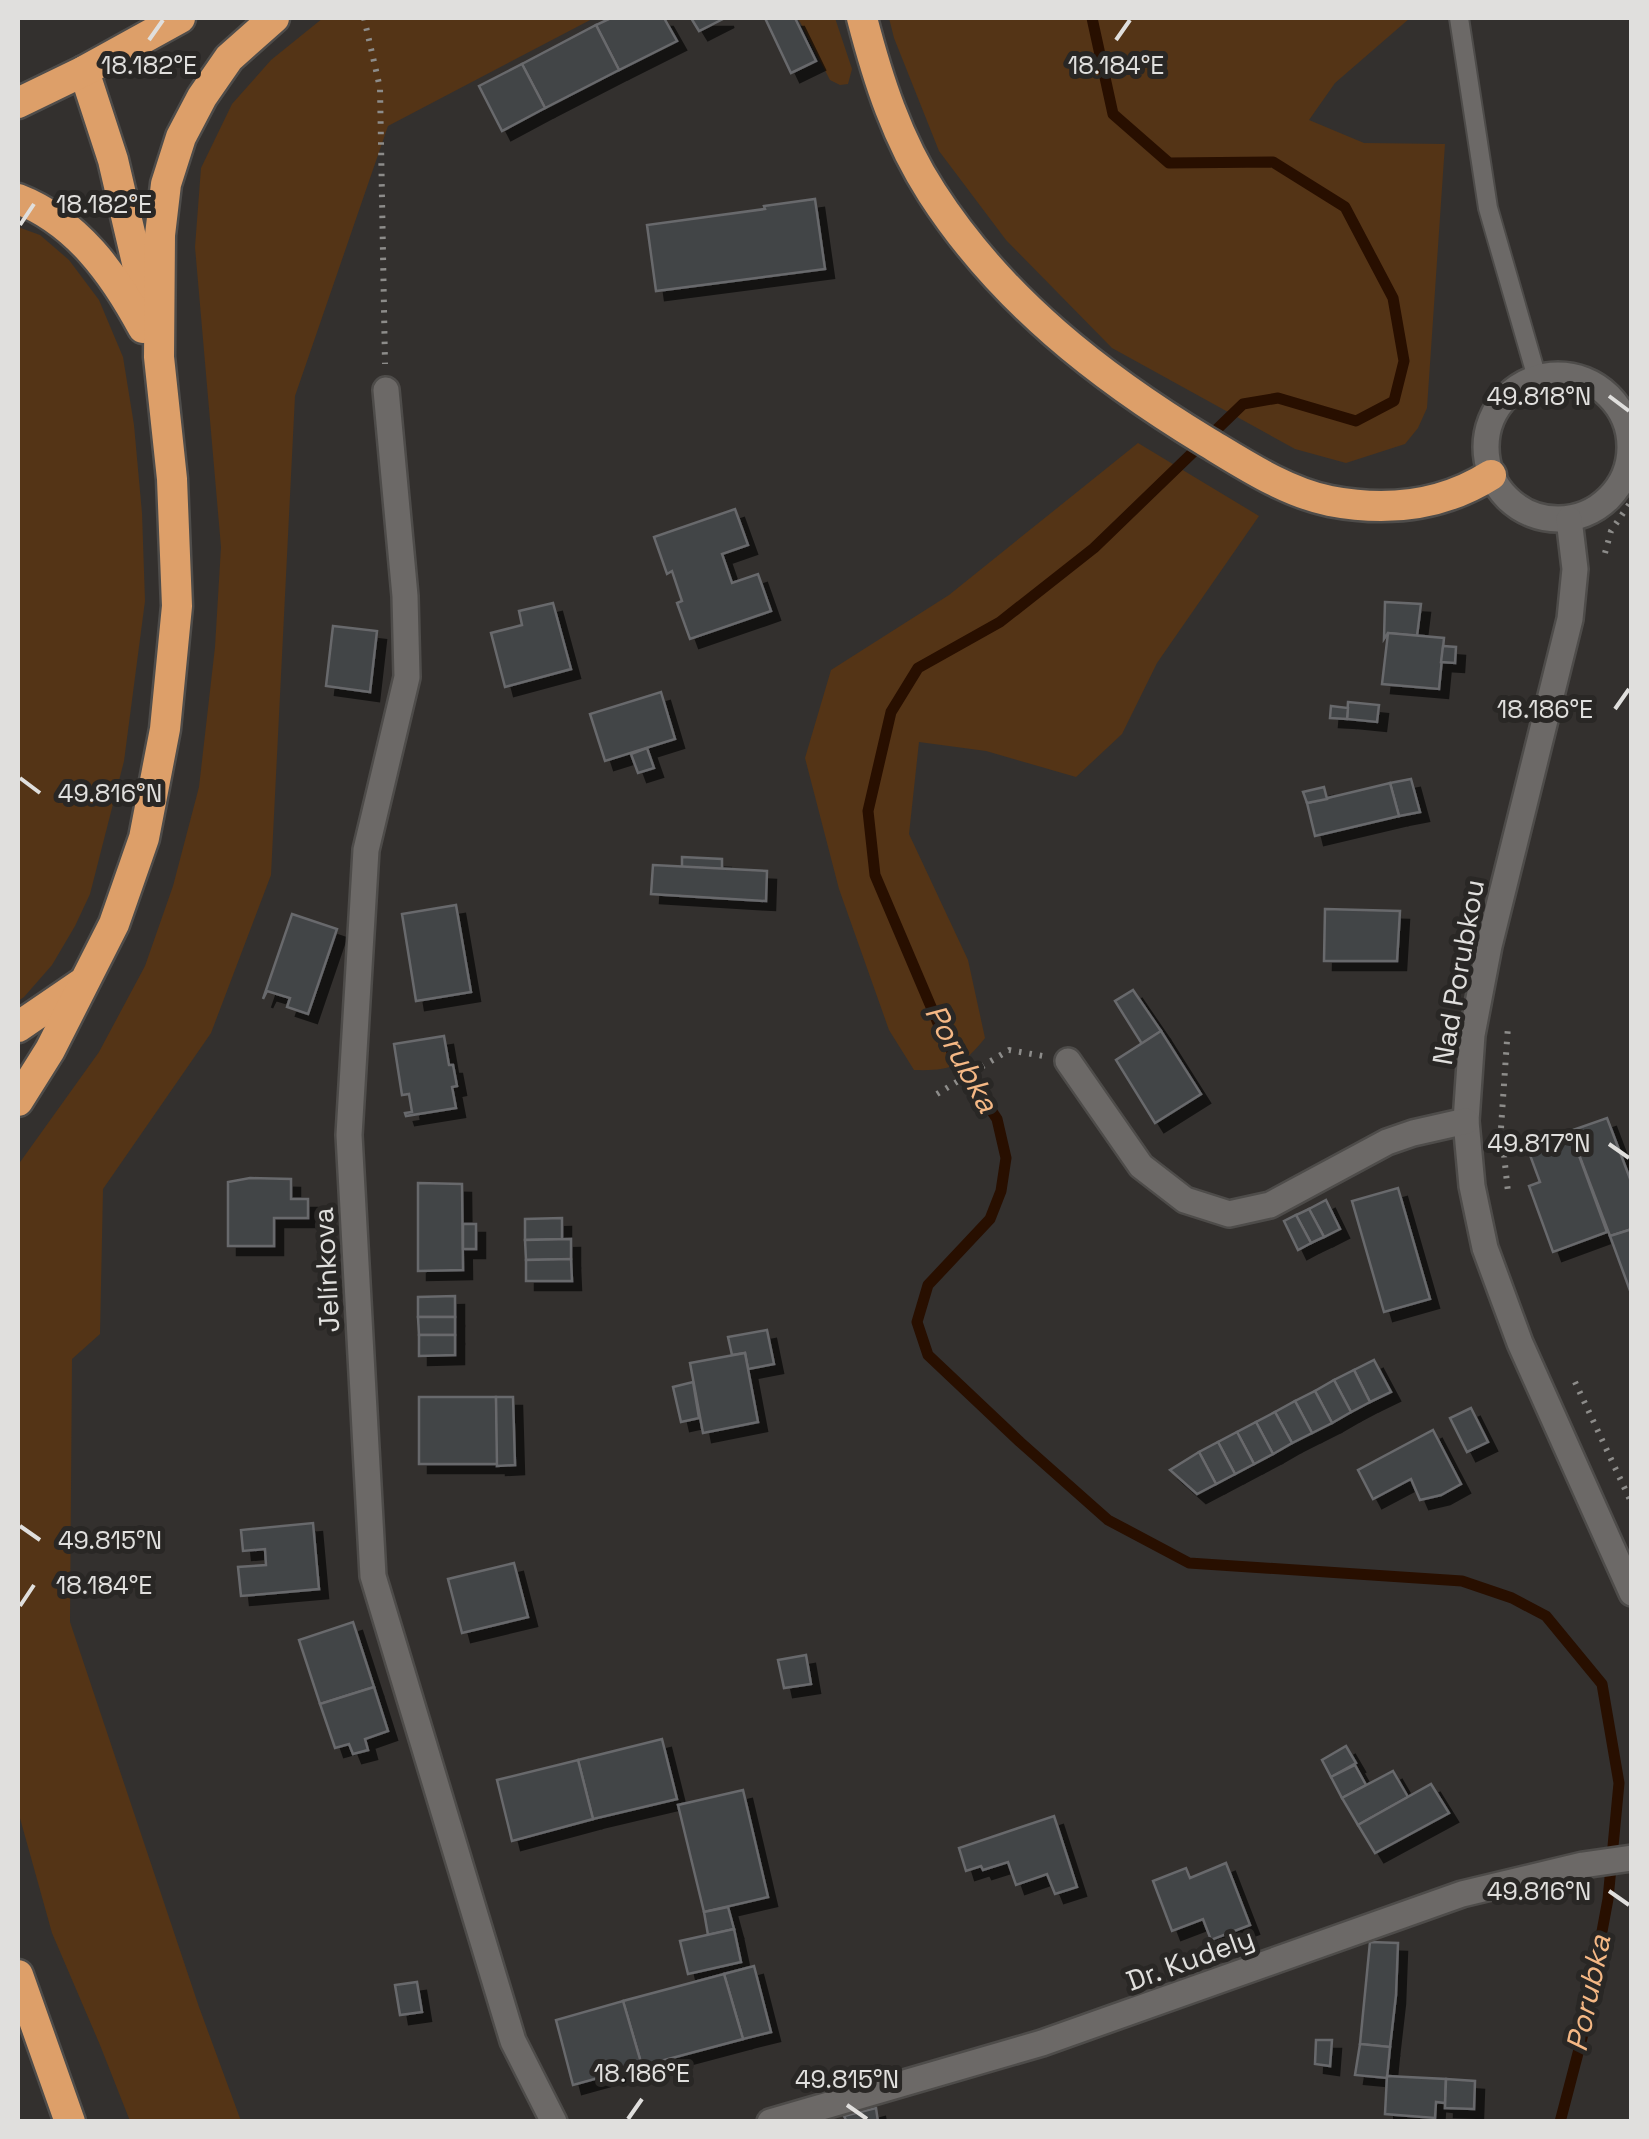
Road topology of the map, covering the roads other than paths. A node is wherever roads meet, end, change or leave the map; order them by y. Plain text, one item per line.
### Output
1 (180, 18) edge
2 (274, 18) edge
3 (862, 18) edge
4 (1459, 18) edge
5 (84, 71) junction
6 (18, 104) edge
7 (18, 199) edge
8 (159, 357) junction
9 (1537, 378) junction
10 (386, 390) road end
11 (1625, 401) edge
12 (1491, 474) junction
13 (1570, 519) junction
14 (83, 982) junction
15 (18, 1026) edge
16 (1068, 1061) dead end
17 (18, 1101) edge
18 (1466, 1120) junction
19 (1632, 1593) edge
20 (1632, 1858) edge
21 (18, 1975) edge
22 (70, 2122) edge
23 (554, 2122) edge
24 (770, 2122) edge

1 - 5 highway
2 - 8 highway
3 - 12 highway
4 - 9 lane
5 - 6 highway
5 - 8 highway
7 - 8 highway
8 - 14 highway
9 - 11 street
9 - 12 street
10 - 23 street, Jelínkova
11 - 13 street
12 - 13 street
13 - 18 street, Nad Porubkou
14 - 15 highway
14 - 17 highway
16 - 18 street
18 - 19 street, Nad Porubkou
20 - 24 street, Dr. Kudely
21 - 22 highway

